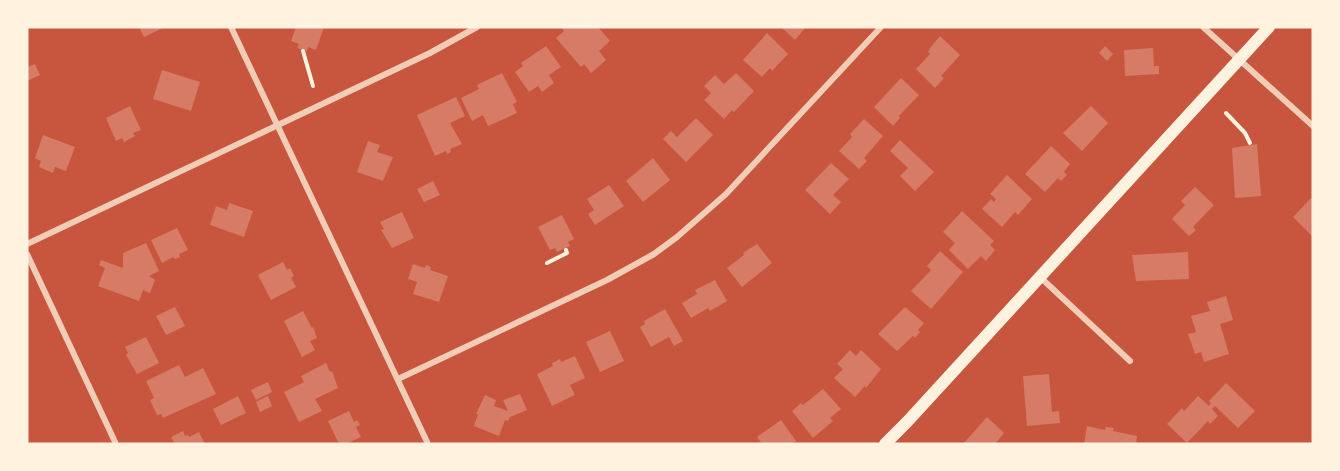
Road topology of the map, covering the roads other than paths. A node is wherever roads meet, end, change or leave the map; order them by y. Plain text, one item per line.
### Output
1 (231, 27) edge
2 (477, 27) edge
3 (881, 27) edge
4 (1203, 27) edge
5 (1269, 27) edge
6 (1240, 61) junction
7 (277, 125) junction
8 (1313, 126) edge
9 (27, 244) edge
10 (27, 254) edge
11 (1040, 277) junction
12 (1130, 361) dead end
13 (398, 379) junction
14 (117, 444) edge
15 (428, 444) edge
16 (885, 444) edge

1 - 7 street
2 - 7 street
3 - 13 street
4 - 6 street
5 - 6 main road
6 - 8 street
6 - 11 main road
7 - 9 street
7 - 13 street
10 - 14 street
11 - 12 street
11 - 16 main road
13 - 15 street

